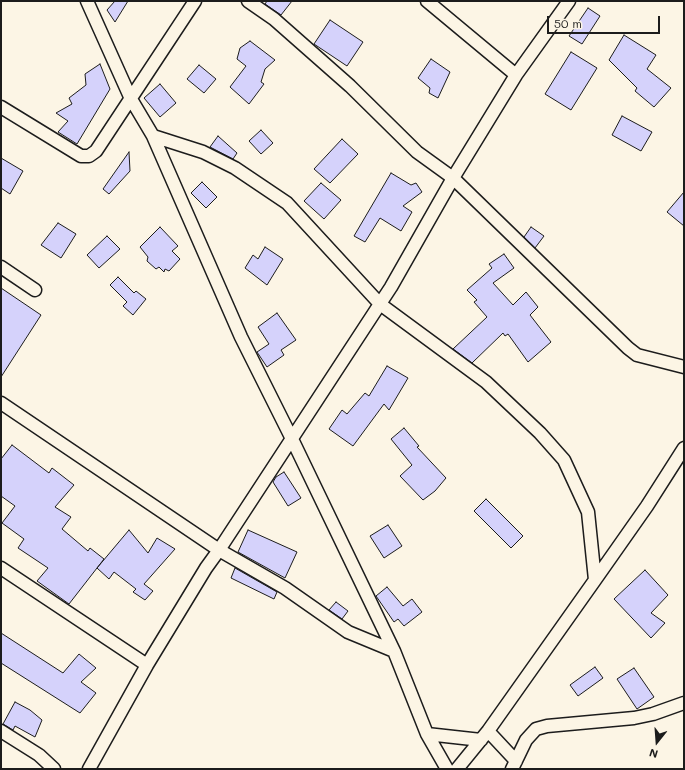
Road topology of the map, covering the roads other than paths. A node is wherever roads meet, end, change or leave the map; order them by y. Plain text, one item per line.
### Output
1 (86, 1) edge
2 (195, 1) edge
3 (248, 1) edge
4 (426, 1) edge
5 (569, 1) edge
6 (516, 75) junction
7 (132, 99) junction
8 (1, 107) edge
9 (153, 136) junction
10 (453, 178) junction
11 (1, 267) edge
12 (35, 290) dead end
13 (380, 304) junction
14 (684, 367) edge
15 (1, 403) edge
16 (292, 439) junction
17 (684, 448) edge
18 (219, 550) junction
19 (1, 568) edge
20 (595, 580) junction
21 (394, 652) junction
22 (147, 665) junction
23 (684, 703) edge
24 (1, 731) edge
25 (427, 734) junction
26 (485, 736) junction
27 (514, 765) edge
28 (54, 769) edge
29 (89, 769) edge
30 (447, 769) edge
31 (457, 769) edge

1 - 7 street
2 - 7 street
3 - 10 street
4 - 6 street
5 - 6 street
6 - 10 street
7 - 8 street
7 - 9 street
9 - 13 street
9 - 16 street
10 - 13 street
10 - 14 street
11 - 12 street
13 - 16 street
13 - 20 street
15 - 18 street
16 - 18 street
16 - 21 street
17 - 20 street
18 - 21 street
18 - 22 street
19 - 22 street
20 - 26 street
21 - 25 street
22 - 29 street
23 - 27 street
24 - 28 street
25 - 26 street
25 - 30 street
26 - 27 street
26 - 31 street

